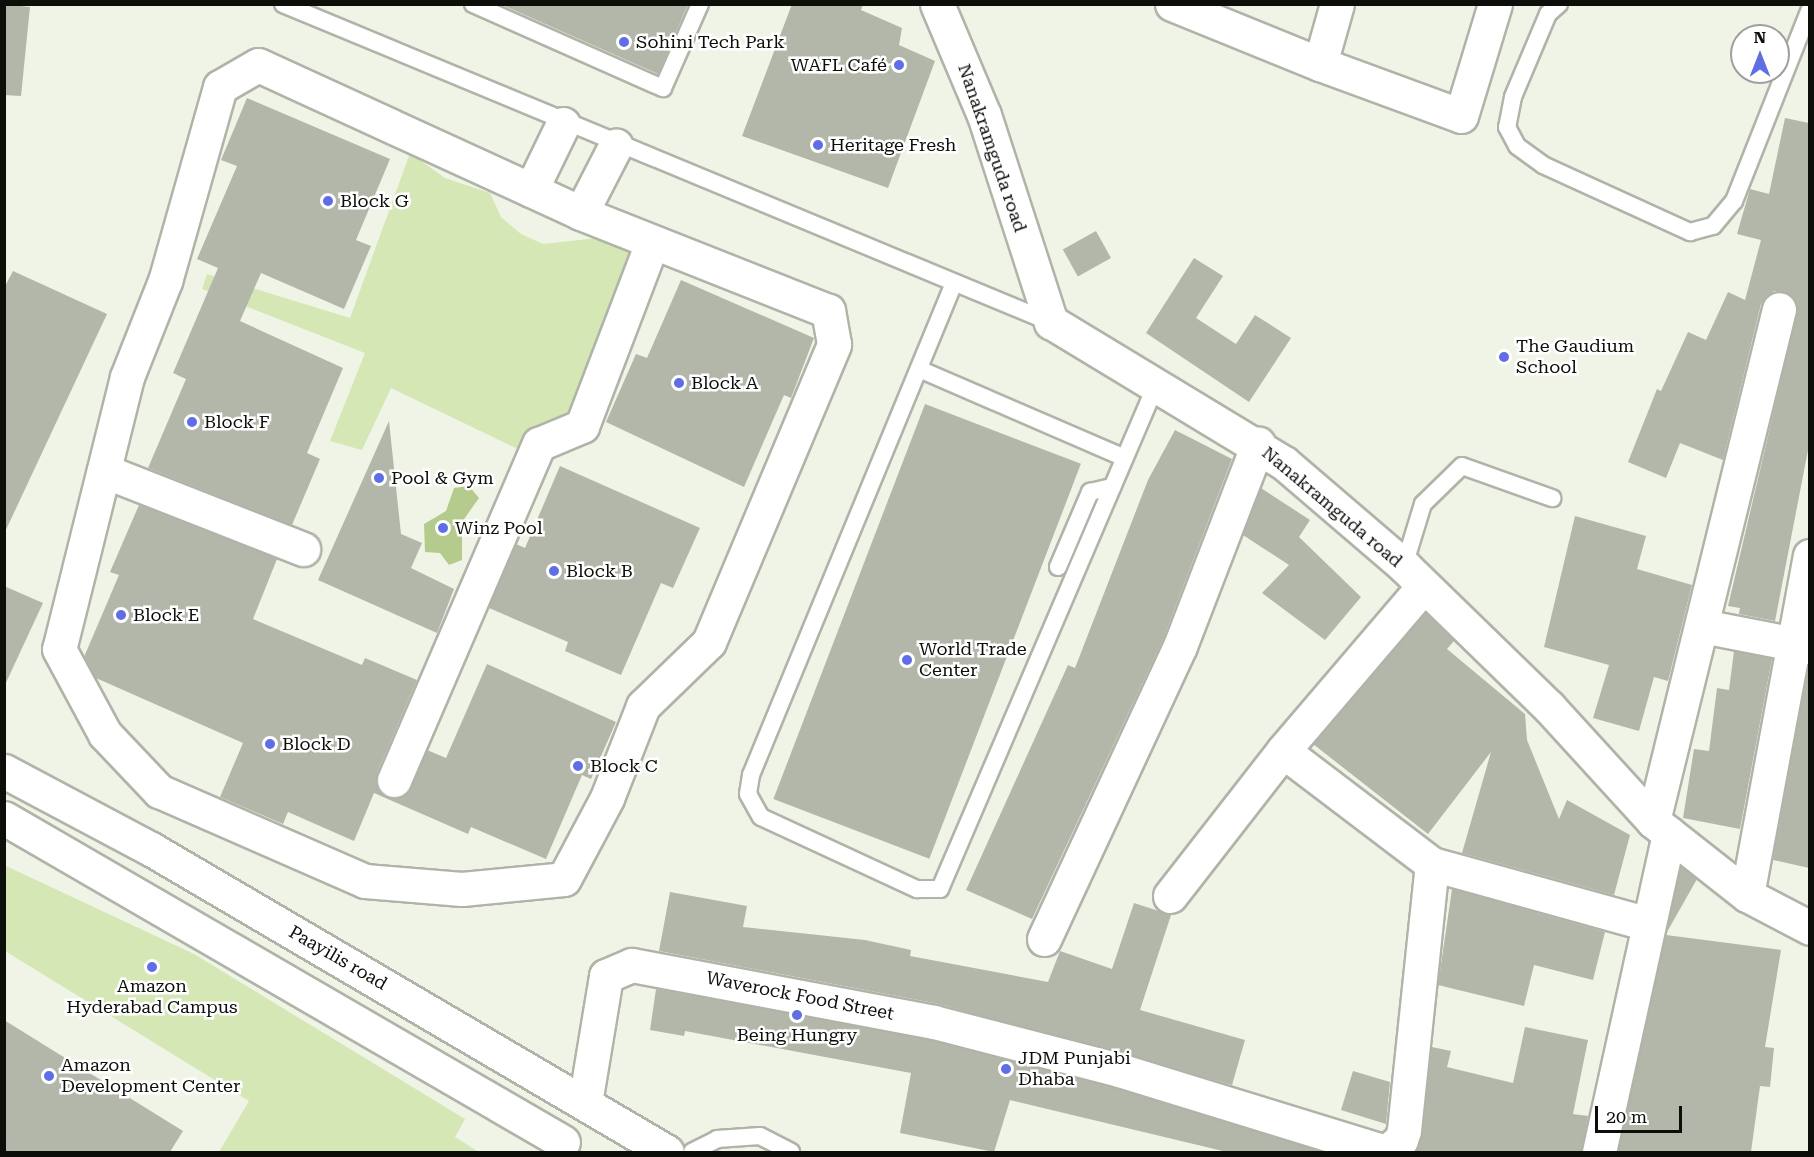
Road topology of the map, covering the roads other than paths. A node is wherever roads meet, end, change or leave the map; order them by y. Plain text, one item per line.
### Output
1 (284, 4) edge
2 (473, 4) edge
3 (700, 4) edge
4 (938, 4) edge
5 (1172, 4) edge
6 (1337, 4) edge
7 (1495, 4) edge
8 (1559, 4) edge
9 (1809, 9) edge
10 (1320, 64) junction
11 (563, 124) junction
12 (616, 145) junction
13 (531, 190) junction
14 (581, 213) junction
15 (652, 243) junction
16 (954, 283) junction
17 (1779, 309) dead end
18 (1051, 322) junction
19 (919, 369) junction
20 (1156, 385) junction
21 (1258, 444) junction
22 (1125, 458) junction
23 (104, 471) junction
24 (1112, 487) junction
25 (1551, 498) dead end
26 (303, 549) dead end
27 (1809, 556) edge
28 (1058, 567) dead end
29 (1413, 577) junction
30 (1702, 626) junction
31 (1801, 646) edge
32 (1283, 751) junction
33 (4, 771) edge
34 (394, 780) dead end
35 (4, 818) edge
36 (1661, 827) junction
37 (1432, 864) junction
38 (1747, 895) junction
39 (1170, 896) dead end
40 (1648, 924) junction
41 (1809, 928) edge
42 (1044, 939) dead end
43 (585, 1103) junction
44 (563, 1142) dead end
45 (667, 1152) edge
46 (692, 1152) edge
47 (791, 1152) edge
48 (1599, 1152) edge

1 - 11 lane
2 - 3 lane
4 - 18 street, Nanakramguda road
5 - 10 street
6 - 10 street
7 - 10 street
8 - 9 lane
11 - 12 lane
11 - 13 street
12 - 14 street
12 - 16 lane
13 - 14 street
13 - 23 street
14 - 15 street
15 - 23 street
15 - 34 street
16 - 18 lane
16 - 19 lane
17 - 30 street
18 - 20 street, Nanakramguda road
19 - 22 lane
19 - 24 lane
20 - 21 street, Nanakramguda road
20 - 22 lane
21 - 29 street, Nanakramguda road
21 - 42 street
22 - 24 lane
23 - 26 street
24 - 28 lane
25 - 29 lane
27 - 31 street
29 - 32 street
29 - 36 street, Nanakramguda road
30 - 31 street
30 - 36 street
31 - 38 street
32 - 37 street
32 - 39 street
33 - 43 street, Paayilis road
35 - 44 street
36 - 38 street, Nanakramguda road
36 - 40 street
37 - 40 street
37 - 43 street, Waverock Food Street
38 - 41 street, Nanakramguda road
40 - 48 street
43 - 45 street, Paayilis road
46 - 47 lane

